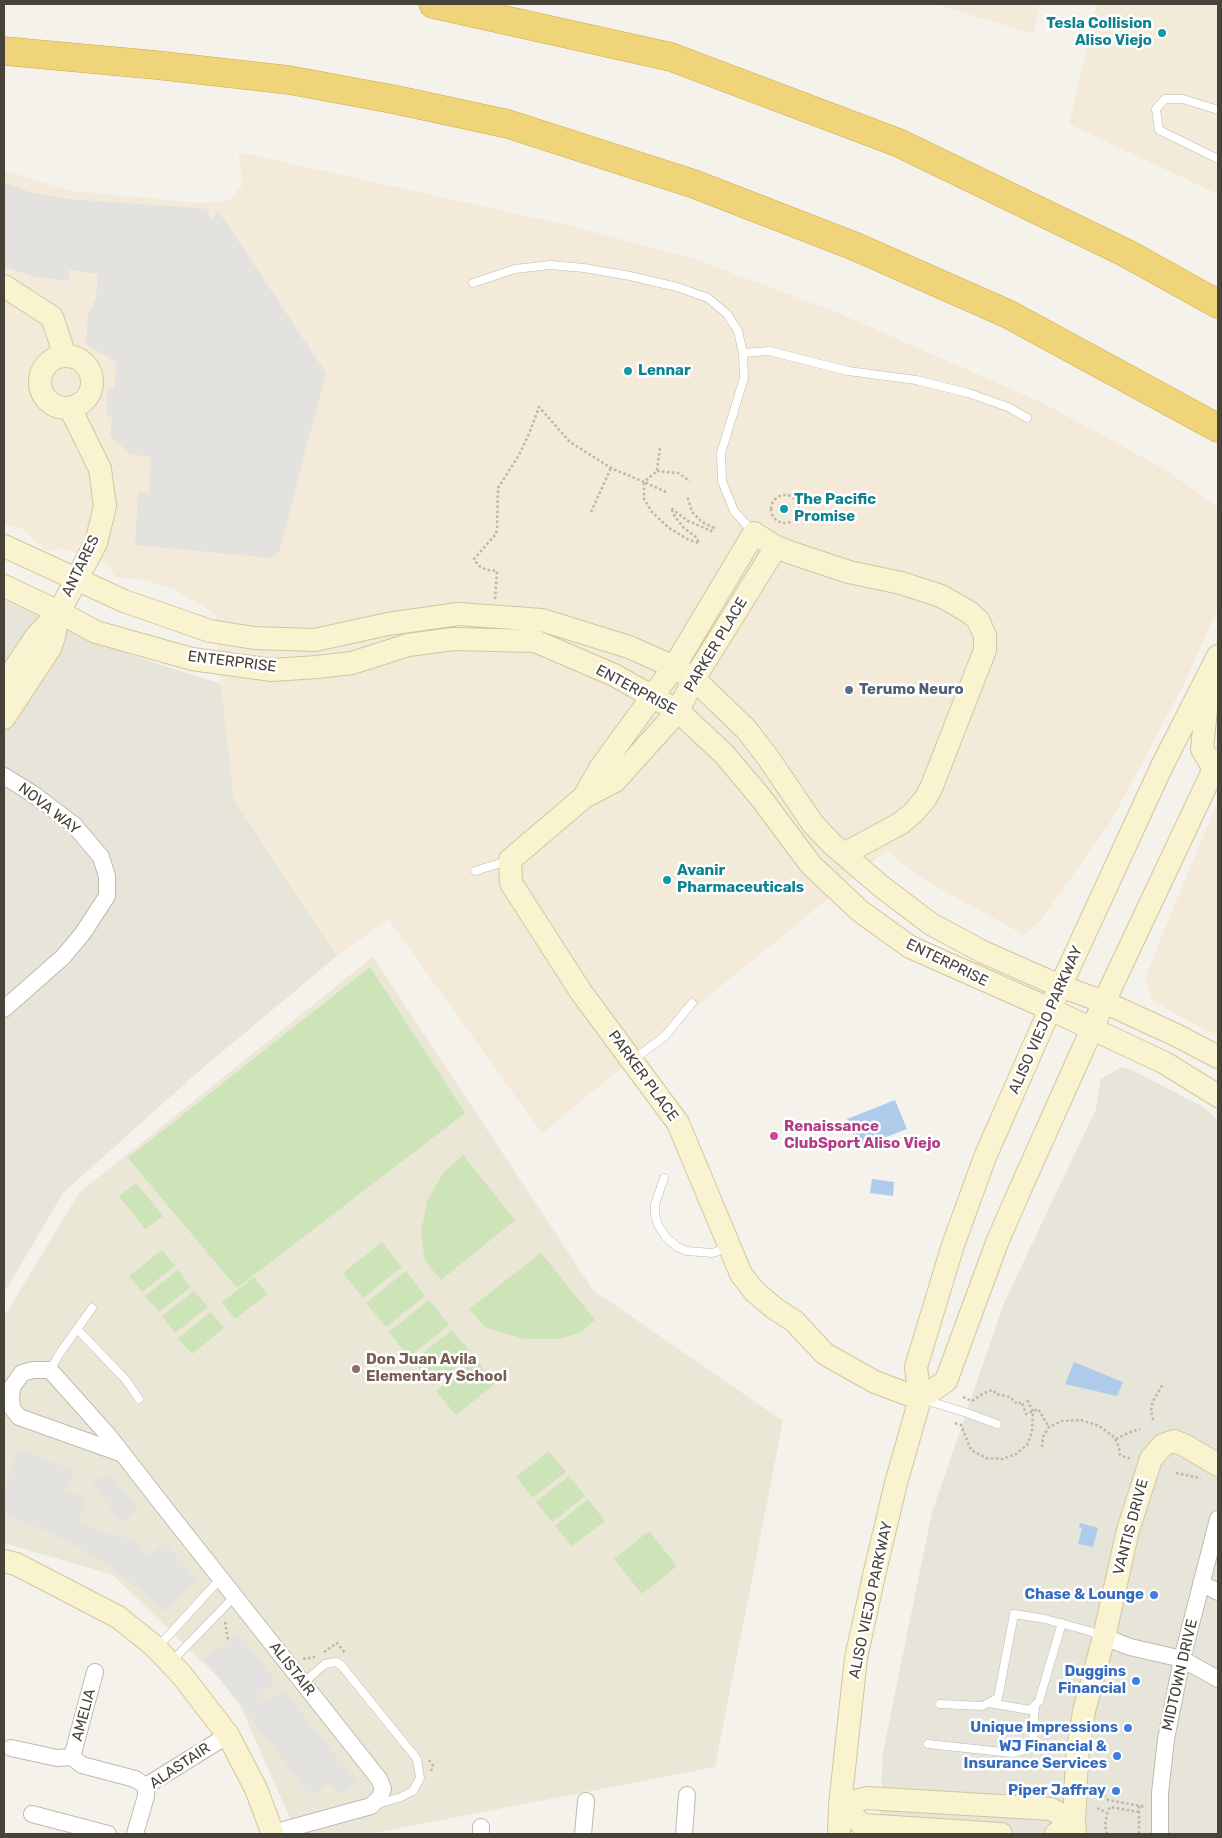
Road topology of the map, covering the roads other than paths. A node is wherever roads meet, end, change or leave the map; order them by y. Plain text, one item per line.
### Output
1 (433, 4) edge
2 (4, 51) edge
3 (1218, 110) edge
4 (1218, 159) edge
5 (473, 282) dead end
6 (4, 286) edge
7 (1218, 304) edge
8 (743, 353) junction
9 (58, 358) junction
10 (70, 408) junction
11 (1027, 418) dead end
12 (1218, 428) edge
13 (754, 533) junction
14 (4, 546) edge
15 (776, 547) junction
16 (77, 580) junction
17 (4, 586) edge
18 (59, 612) junction
19 (1218, 656) edge
20 (674, 667) junction
21 (1208, 678) junction
22 (694, 679) junction
23 (4, 685) edge
24 (653, 697) junction
25 (678, 711) junction
26 (4, 718) edge
27 (1217, 767) edge
28 (4, 776) edge
29 (584, 798) junction
30 (844, 854) junction
31 (510, 860) junction
32 (475, 871) dead end
33 (1060, 986) junction
34 (1104, 1002) junction
35 (692, 1003) dead end
36 (4, 1009) edge
37 (1050, 1009) junction
38 (1091, 1030) junction
39 (1218, 1057) edge
40 (632, 1061) junction
41 (1218, 1096) edge
42 (664, 1178) dead end
43 (730, 1247) junction
44 (92, 1308) dead end
45 (77, 1329) junction
46 (50, 1370) junction
47 (139, 1399) dead end
48 (920, 1399) junction
49 (997, 1424) dead end
50 (123, 1454) junction
51 (1213, 1472) edge
52 (1218, 1518) edge
53 (4, 1561) edge
54 (221, 1578) junction
55 (1201, 1583) junction
56 (1218, 1592) edge
57 (234, 1596) junction
58 (1062, 1623) junction
59 (1104, 1637) junction
60 (163, 1656) junction
61 (1182, 1660) junction
62 (95, 1672) dead end
63 (1218, 1679) edge
64 (303, 1682) junction
65 (989, 1703) junction
66 (940, 1704) dead end
67 (1035, 1705) junction
68 (228, 1735) junction
69 (928, 1744) dead end
70 (10, 1748) dead end
71 (72, 1757) junction
72 (146, 1786) junction
73 (687, 1795) dead end
74 (586, 1801) dead end
75 (840, 1805) junction
76 (371, 1806) junction
77 (32, 1814) dead end
78 (1069, 1830) edge
79 (108, 1834) edge
80 (135, 1834) edge
81 (273, 1834) edge
82 (583, 1834) edge
83 (684, 1834) edge
84 (839, 1834) edge
85 (1001, 1834) edge
86 (1160, 1834) edge

1 - 7 highway
2 - 12 highway
3 - 4 lane
5 - 8 lane
6 - 9 main road
8 - 11 lane
8 - 13 lane
9 - 10 main road
9 - 10 main road
10 - 16 main road, ANTARES
13 - 15 main road
13 - 20 main road, PARKER PLACE
14 - 16 main road, ENTERPRISE
15 - 22 main road, PARKER PLACE
15 - 30 main road
16 - 18 main road, ANTARES
16 - 20 main road, ENTERPRISE
17 - 18 main road, ENTERPRISE
18 - 23 main road
18 - 24 main road, ENTERPRISE
18 - 26 main road
19 - 21 main road, ALISO VIEJO PARKWAY
20 - 22 main road, ENTERPRISE
20 - 24 main road, PARKER PLACE
21 - 27 main road
21 - 33 main road, ALISO VIEJO PARKWAY
22 - 25 main road, PARKER PLACE
22 - 30 main road, ENTERPRISE
24 - 25 main road, ENTERPRISE
24 - 29 main road, PARKER PLACE
25 - 29 main road, PARKER PLACE
25 - 37 main road, ENTERPRISE
27 - 34 main road
28 - 36 street, NOVA WAY
29 - 31 main road, PARKER PLACE
30 - 33 main road, ENTERPRISE
31 - 32 lane
31 - 40 main road, PARKER PLACE
33 - 34 main road, ENTERPRISE
33 - 37 main road, ALISO VIEJO PARKWAY
34 - 38 main road
34 - 39 main road, ENTERPRISE
35 - 40 lane
37 - 38 main road, ENTERPRISE
37 - 48 main road, ALISO VIEJO PARKWAY
38 - 41 main road, ENTERPRISE
38 - 48 main road
40 - 43 main road, PARKER PLACE
42 - 43 lane
43 - 48 main road, PARKER PLACE
44 - 45 lane
45 - 46 lane
45 - 47 lane
46 - 50 street, ALISTAIR
46 - 50 street
48 - 49 lane
48 - 75 main road, ALISO VIEJO PARKWAY
50 - 54 street, ALISTAIR
51 - 59 main road, VANTIS DRIVE
52 - 55 street, MIDTOWN DRIVE
53 - 60 main road
54 - 57 street, ALISTAIR
54 - 60 lane
55 - 56 street
55 - 61 street, MIDTOWN DRIVE
57 - 60 lane
57 - 64 street, ALISTAIR
58 - 59 lane
58 - 65 lane
58 - 67 lane
59 - 61 street
59 - 78 main road, VANTIS DRIVE
60 - 68 main road
61 - 63 street
61 - 86 street, MIDTOWN DRIVE
62 - 71 street, AMELIA
64 - 76 street, ALISTAIR
64 - 76 lane
65 - 66 lane
65 - 67 lane
67 - 69 lane
68 - 72 street, ALASTAIR
68 - 81 main road
70 - 71 street, AMELIA
71 - 72 street, AMELIA
72 - 80 street, ALASTAIR
73 - 83 street
74 - 82 street
75 - 78 main road, VANTIS DRIVE
75 - 84 main road, ALISO VIEJO PARKWAY
75 - 85 main road
76 - 81 street
77 - 79 street

